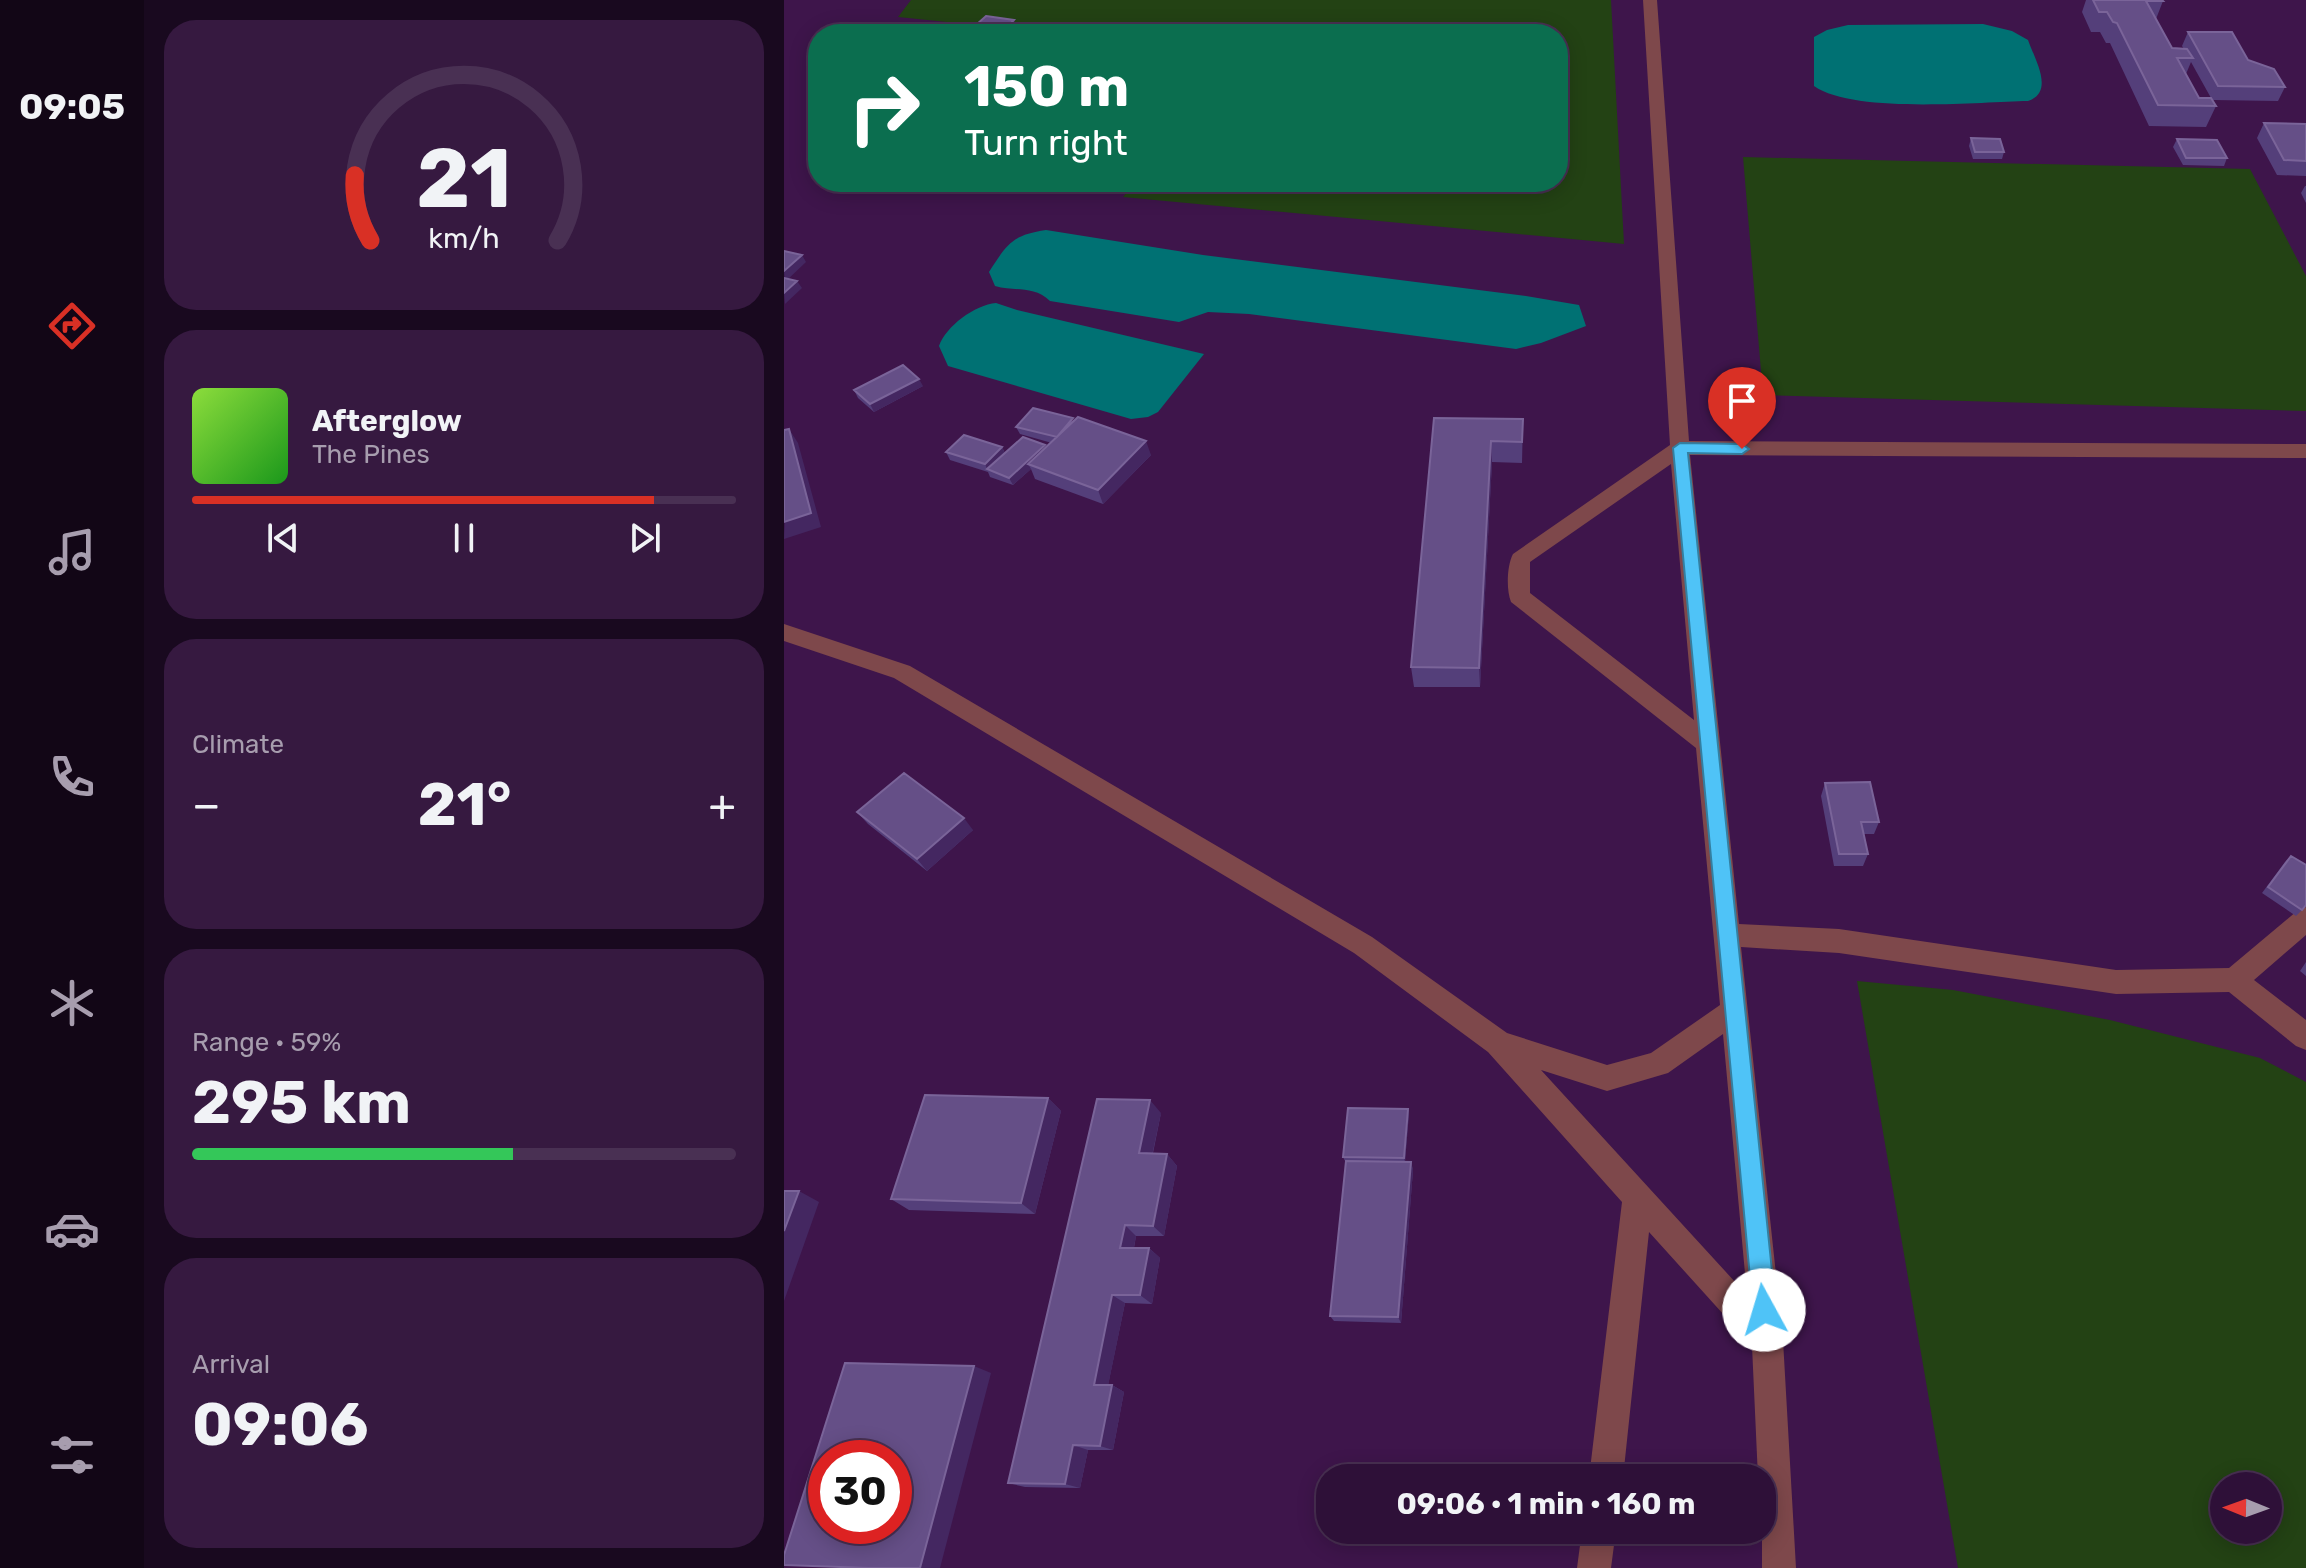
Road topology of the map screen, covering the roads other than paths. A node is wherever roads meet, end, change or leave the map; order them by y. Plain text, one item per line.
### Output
1 (1650, 0) edge
2 (1680, 448) junction
3 (2306, 451) edge
4 (784, 632) edge
5 (1708, 744) junction
6 (2306, 919) edge
7 (1727, 935) junction
8 (2234, 980) junction
9 (1735, 1010) junction
10 (2306, 1037) edge
11 (1498, 1043) junction
12 (1638, 1196) junction
13 (1767, 1340) junction
14 (1608, 1464) edge
15 (1597, 1544) edge
16 (1594, 1568) edge
17 (1779, 1568) edge

1 - 2 street
2 - 3 street
2 - 5 street
2 - 5 street
4 - 11 street
5 - 7 street
6 - 8 street
7 - 8 street
7 - 9 street
8 - 10 street
9 - 11 street
9 - 13 street
11 - 12 street
12 - 13 street
12 - 14 street
13 - 17 street
15 - 16 street

